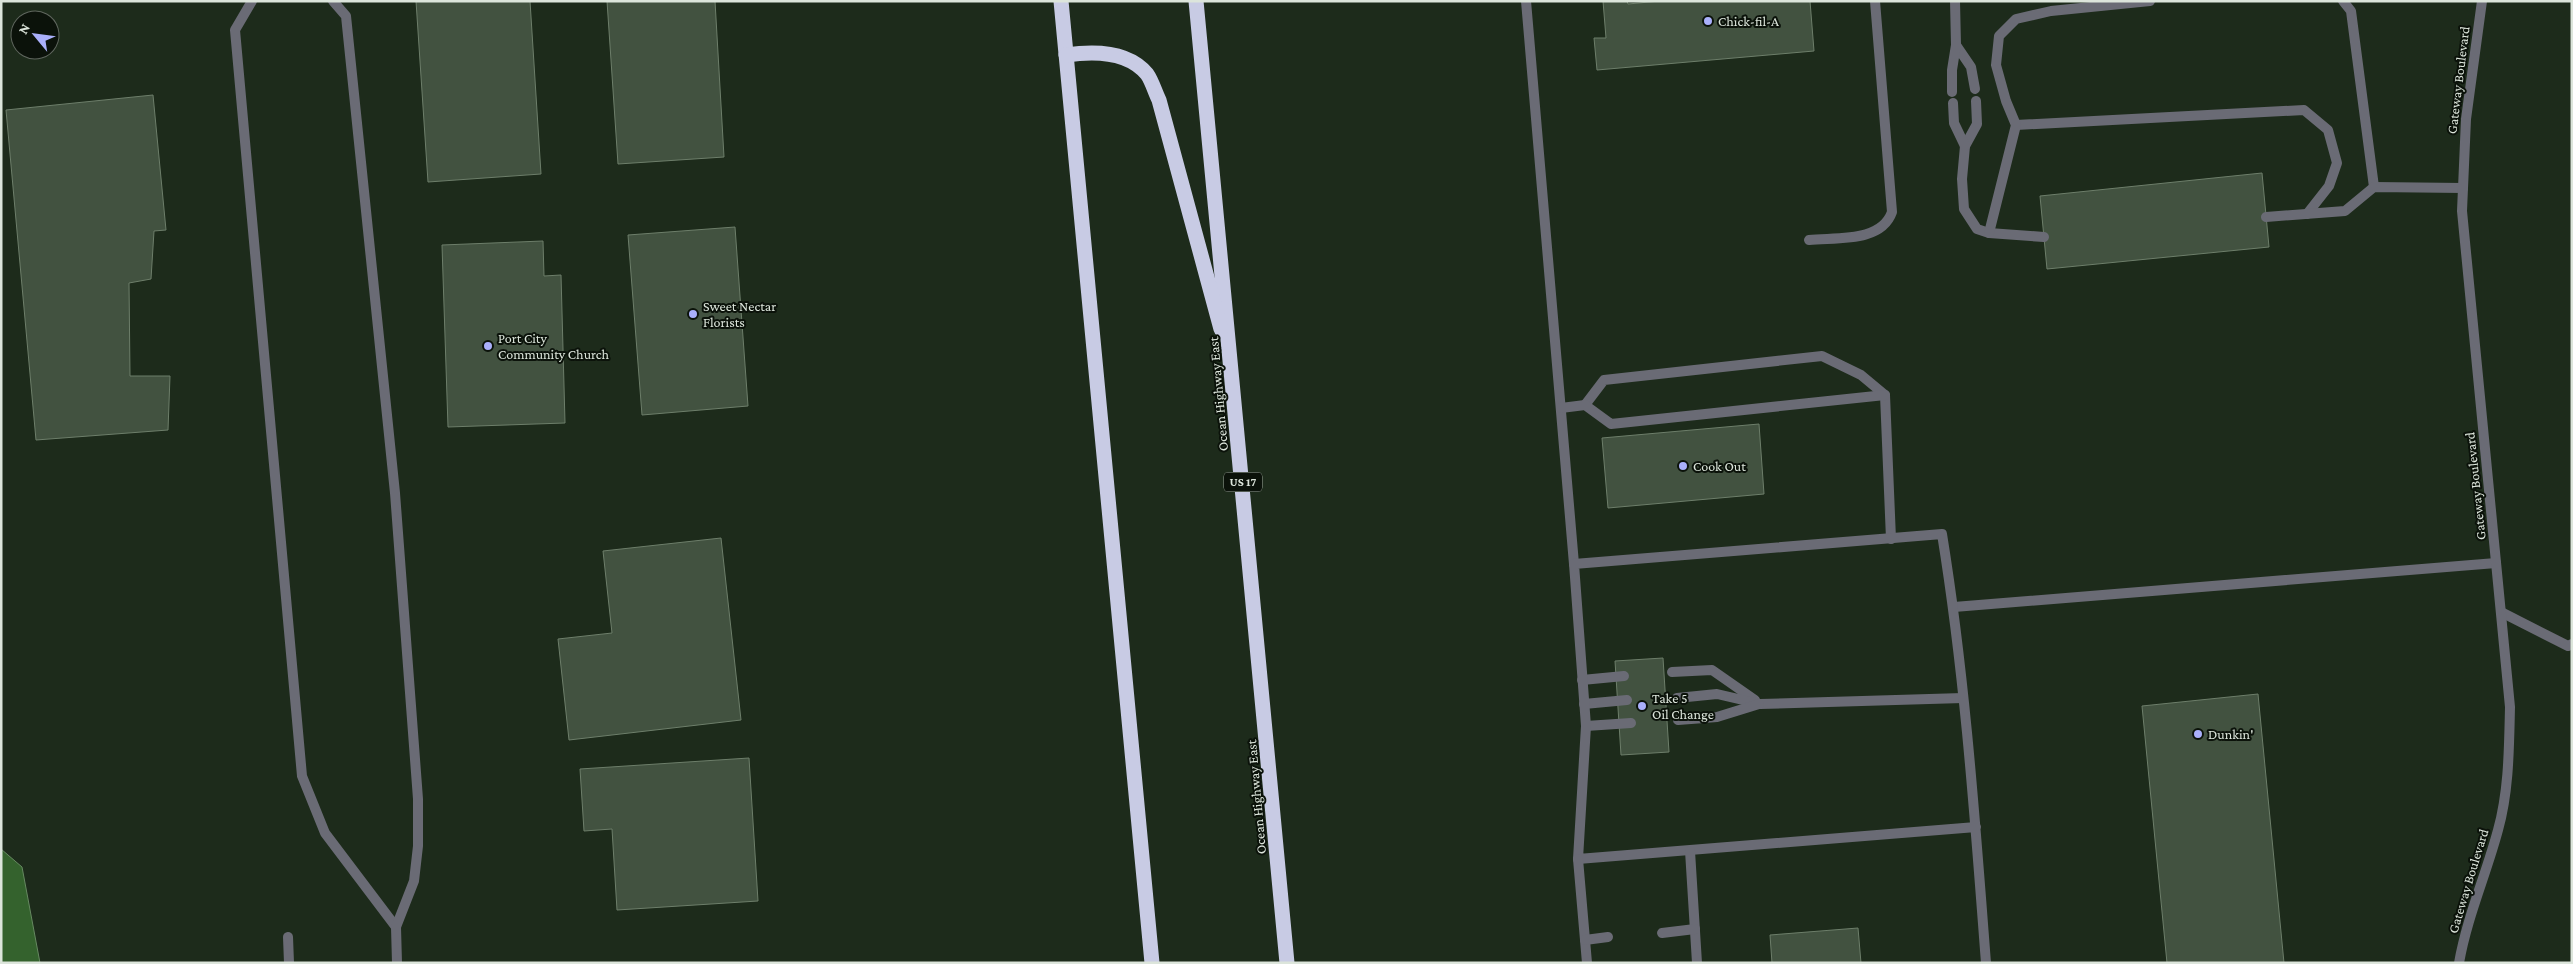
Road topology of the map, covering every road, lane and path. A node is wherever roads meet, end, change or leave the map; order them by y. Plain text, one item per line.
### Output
1 (252, 1) edge
2 (332, 1) edge
3 (1061, 1) edge
4 (1196, 1) edge
5 (1526, 1) edge
6 (1875, 1) edge
7 (1955, 1) edge
8 (2150, 1) edge
9 (2343, 1) edge
10 (2482, 1) edge
11 (1956, 45) junction
12 (1066, 55) junction
13 (1975, 89) dead end
14 (1952, 92) dead end
15 (1976, 101) dead end
16 (1953, 103) dead end
17 (2016, 125) junction
18 (1965, 146) junction
19 (2374, 187) junction
20 (2462, 188) junction
21 (2307, 214) junction
22 (2266, 217) dead end
23 (1989, 233) junction
24 (2044, 237) dead end
25 (1809, 240) dead end
26 (1232, 369) junction
27 (1885, 395) junction
28 (1585, 405) junction
29 (1561, 408) junction
30 (1891, 539) junction
31 (2496, 563) junction
32 (1574, 564) junction
33 (1954, 607) junction
34 (2501, 612) junction
35 (2572, 644) edge
36 (1672, 672) dead end
37 (1624, 676) dead end
38 (1582, 680) junction
39 (1677, 698) dead end
40 (1963, 698) junction
41 (1627, 700) dead end
42 (1584, 704) junction
43 (1760, 704) junction
44 (1678, 720) dead end
45 (1631, 722) dead end
46 (1586, 726) junction
47 (1976, 827) junction
48 (1690, 851) junction
49 (1578, 859) junction
50 (396, 927) junction
51 (1694, 929) junction
52 (1662, 933) dead end
53 (288, 937) dead end
54 (1608, 938) dead end
55 (1585, 940) junction
56 (1152, 959) edge
57 (289, 963) edge
58 (397, 963) edge
59 (1288, 963) edge
60 (1587, 963) edge
61 (1696, 963) edge
62 (1986, 963) edge
63 (2459, 963) edge

1 - 50 street
2 - 50 street
3 - 12 highway
4 - 26 highway, Ocean Highway East / US 17
5 - 29 street
6 - 25 street
7 - 11 street
8 - 17 street
9 - 19 street
10 - 20 street, Gateway Boulevard
11 - 13 street
11 - 14 street
12 - 26 highway
12 - 56 highway
15 - 18 street
16 - 18 street
17 - 21 street
17 - 23 street
18 - 23 street
19 - 20 street
19 - 21 street
20 - 31 street, Gateway Boulevard
21 - 22 street
23 - 24 street
26 - 59 highway, Ocean Highway East / US 17
27 - 28 street
27 - 28 street
27 - 30 street
28 - 29 street
29 - 32 street
30 - 32 street
30 - 33 street
31 - 33 street
31 - 34 street, Gateway Boulevard
32 - 38 street
33 - 40 street
34 - 35 street
34 - 63 street, Gateway Boulevard
36 - 43 street
37 - 38 street
38 - 42 street
39 - 43 street
40 - 43 street
40 - 47 street
41 - 42 street
42 - 46 street
43 - 44 street
45 - 46 street
46 - 49 street
47 - 48 street
47 - 62 street
48 - 49 street
48 - 51 street
49 - 55 street
50 - 58 street
51 - 52 street
51 - 61 street
53 - 57 street
54 - 55 street
55 - 60 street

